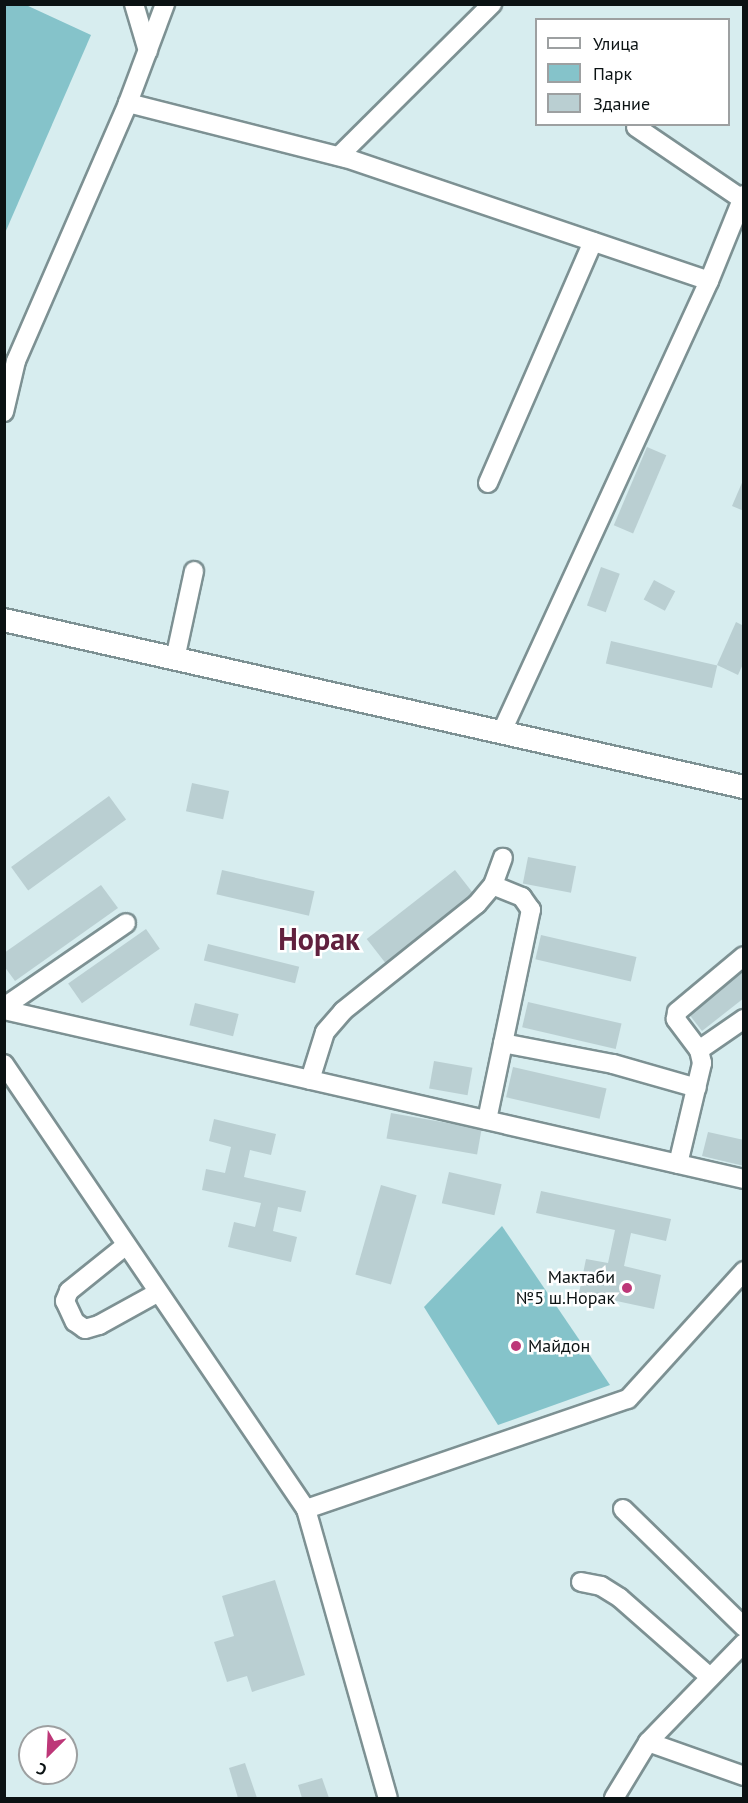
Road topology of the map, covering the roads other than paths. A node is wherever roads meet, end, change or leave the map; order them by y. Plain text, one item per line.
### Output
1 (134, 4) edge
2 (165, 4) edge
3 (492, 4) edge
4 (148, 51) junction
5 (128, 103) junction
6 (636, 127) dead end
7 (339, 156) junction
8 (743, 197) edge
9 (593, 242) junction
10 (709, 281) junction
11 (4, 412) edge
12 (488, 483) dead end
13 (194, 571) dead end
14 (4, 620) edge
15 (175, 659) junction
16 (501, 733) junction
17 (744, 787) edge
18 (503, 858) dead end
19 (493, 885) junction
20 (126, 923) dead end
21 (744, 956) edge
22 (4, 1009) edge
23 (744, 1019) edge
24 (503, 1043) junction
25 (699, 1050) junction
26 (4, 1064) edge
27 (310, 1080) junction
28 (697, 1088) junction
29 (487, 1120) junction
30 (678, 1164) junction
31 (744, 1179) edge
32 (126, 1246) junction
33 (744, 1271) edge
34 (157, 1293) junction
35 (306, 1509) junction
36 (622, 1509) dead end
37 (581, 1582) dead end
38 (744, 1627) edge
39 (744, 1643) edge
40 (710, 1677) junction
41 (648, 1742) junction
42 (744, 1776) edge
43 (388, 1798) edge
44 (614, 1798) edge

1 - 4 street
2 - 4 street
3 - 7 street
4 - 5 street
5 - 7 street
5 - 11 street
6 - 8 street
7 - 9 street
8 - 10 street
9 - 10 street
9 - 12 street
10 - 16 street
13 - 15 street
14 - 15 main road
15 - 16 main road
16 - 17 main road
18 - 19 street
19 - 24 street
19 - 27 street
20 - 22 street
21 - 25 street
22 - 27 street
23 - 25 street
24 - 28 street
24 - 29 street
25 - 28 street
26 - 32 street
27 - 29 street
28 - 30 street
29 - 30 street
30 - 31 street
32 - 34 street
32 - 34 street
33 - 35 street
34 - 35 street
35 - 43 street
36 - 38 street
37 - 40 street
39 - 40 street
40 - 41 street
41 - 42 street
41 - 44 street

